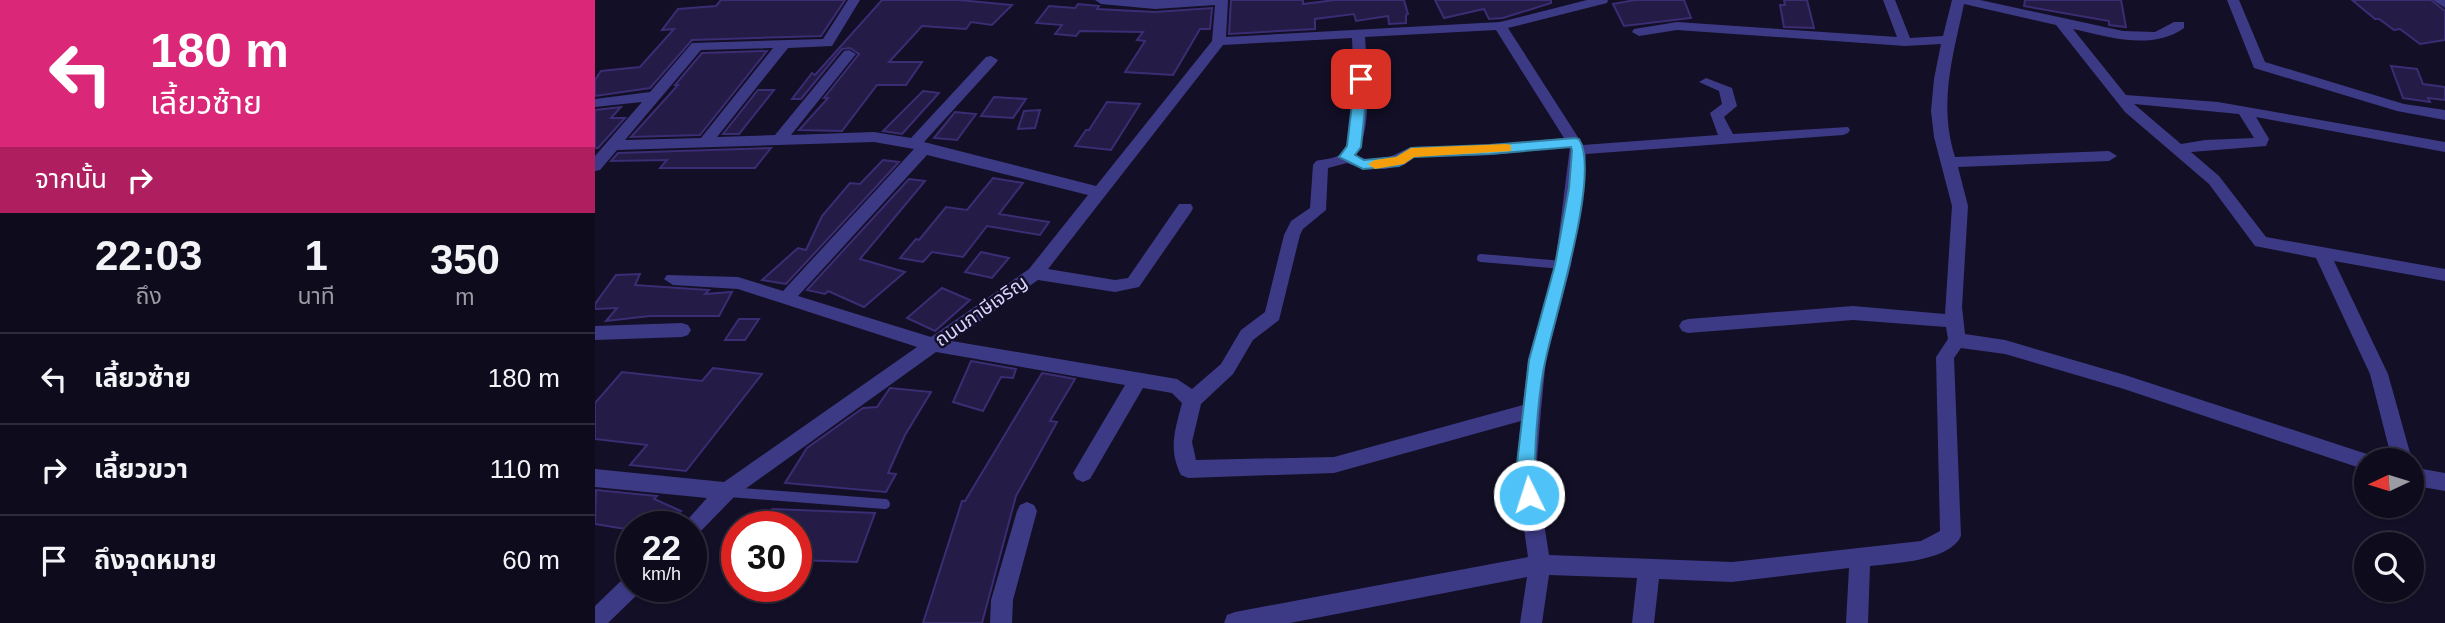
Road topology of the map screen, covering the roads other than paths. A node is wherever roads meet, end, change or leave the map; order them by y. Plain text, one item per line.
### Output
1 (855, 0) edge
2 (1101, 0) edge
3 (1222, 0) edge
4 (1889, 0) edge
5 (1958, 0) edge
6 (1963, 0) edge
7 (2233, 0) edge
8 (2439, 0) edge
9 (1593, 1) edge
10 (2445, 4) edge
11 (2061, 22) junction
12 (2179, 25) dead end
13 (1500, 26) junction
14 (1639, 32) dead end
15 (1358, 34) junction
16 (1950, 40) junction
17 (1219, 41) junction
18 (1905, 42) junction
19 (784, 44) junction
20 (849, 54) dead end
21 (991, 60) dead end
22 (1706, 82) dead end
23 (654, 96) junction
24 (2123, 99) junction
25 (595, 103) edge
26 (2244, 110) junction
27 (2427, 113) junction
28 (2445, 115) edge
29 (1843, 130) dead end
30 (781, 139) junction
31 (1728, 139) junction
32 (705, 142) junction
33 (614, 145) junction
34 (920, 146) junction
35 (1577, 146) junction
36 (2445, 146) edge
37 (2177, 150) junction
38 (2109, 156) dead end
39 (1346, 157) junction
40 (1951, 162) junction
41 (595, 166) edge
42 (1099, 192) junction
43 (1185, 208) dead end
44 (2322, 253) junction
45 (1481, 258) dead end
46 (1563, 265) junction
47 (1035, 273) junction
48 (2445, 275) edge
49 (673, 279) dead end
50 (787, 297) junction
51 (1688, 327) dead end
52 (682, 330) dead end
53 (1954, 330) junction
54 (595, 333) edge
55 (934, 345) junction
56 (1138, 380) junction
57 (1192, 401) junction
58 (1532, 410) junction
59 (2399, 448) edge
60 (2354, 457) edge
61 (1083, 473) dead end
62 (595, 478) edge
63 (2424, 479) edge
64 (2443, 484) edge
65 (727, 491) junction
66 (885, 504) dead end
67 (707, 511) edge
68 (1027, 511) dead end
69 (1860, 558) junction
70 (1540, 565) junction
71 (1649, 568) junction
72 (616, 601) edge
73 (595, 621) edge
74 (1002, 623) edge
75 (1235, 623) edge
76 (1531, 623) edge
77 (1643, 623) edge
78 (1857, 623) edge

1 - 19 street
2 - 3 street
3 - 17 street
4 - 18 street
5 - 16 street
6 - 11 street
7 - 27 street
8 - 10 street
9 - 13 street
11 - 12 street
11 - 24 street
13 - 15 street
13 - 35 street
14 - 18 street
15 - 17 street
15 - 39 street
16 - 18 street
16 - 40 street
17 - 42 street, ถนนภาษีเจริญ
19 - 23 street
19 - 32 street
20 - 30 street
21 - 34 street
22 - 31 street
23 - 25 street
23 - 33 street
24 - 26 street
24 - 37 street
26 - 36 street
26 - 37 street
27 - 28 street
27 - 36 street
29 - 31 street
30 - 32 street
30 - 34 street
31 - 35 street
32 - 33 street
33 - 41 street
34 - 42 street
34 - 50 street
35 - 39 street
35 - 46 street
37 - 44 street
38 - 40 street
39 - 57 street
40 - 53 street
42 - 47 street, ถนนภาษีเจริญ
43 - 47 street
44 - 48 street
44 - 59 street
45 - 46 lane
46 - 58 street
47 - 55 street, ถนนภาษีเจริญ
49 - 50 street
50 - 55 street
51 - 53 street
52 - 54 street
53 - 60 street
53 - 69 street
55 - 56 street
55 - 65 street, ถนนภาษีเจริญ
56 - 57 street
56 - 61 street
57 - 58 street
58 - 70 street
62 - 65 street
63 - 64 street
65 - 66 lane
65 - 67 street, ถนนภาษีเจริญ
68 - 74 street
69 - 71 street
69 - 78 street
70 - 71 street
70 - 75 street
70 - 76 street
71 - 77 street
72 - 73 street

